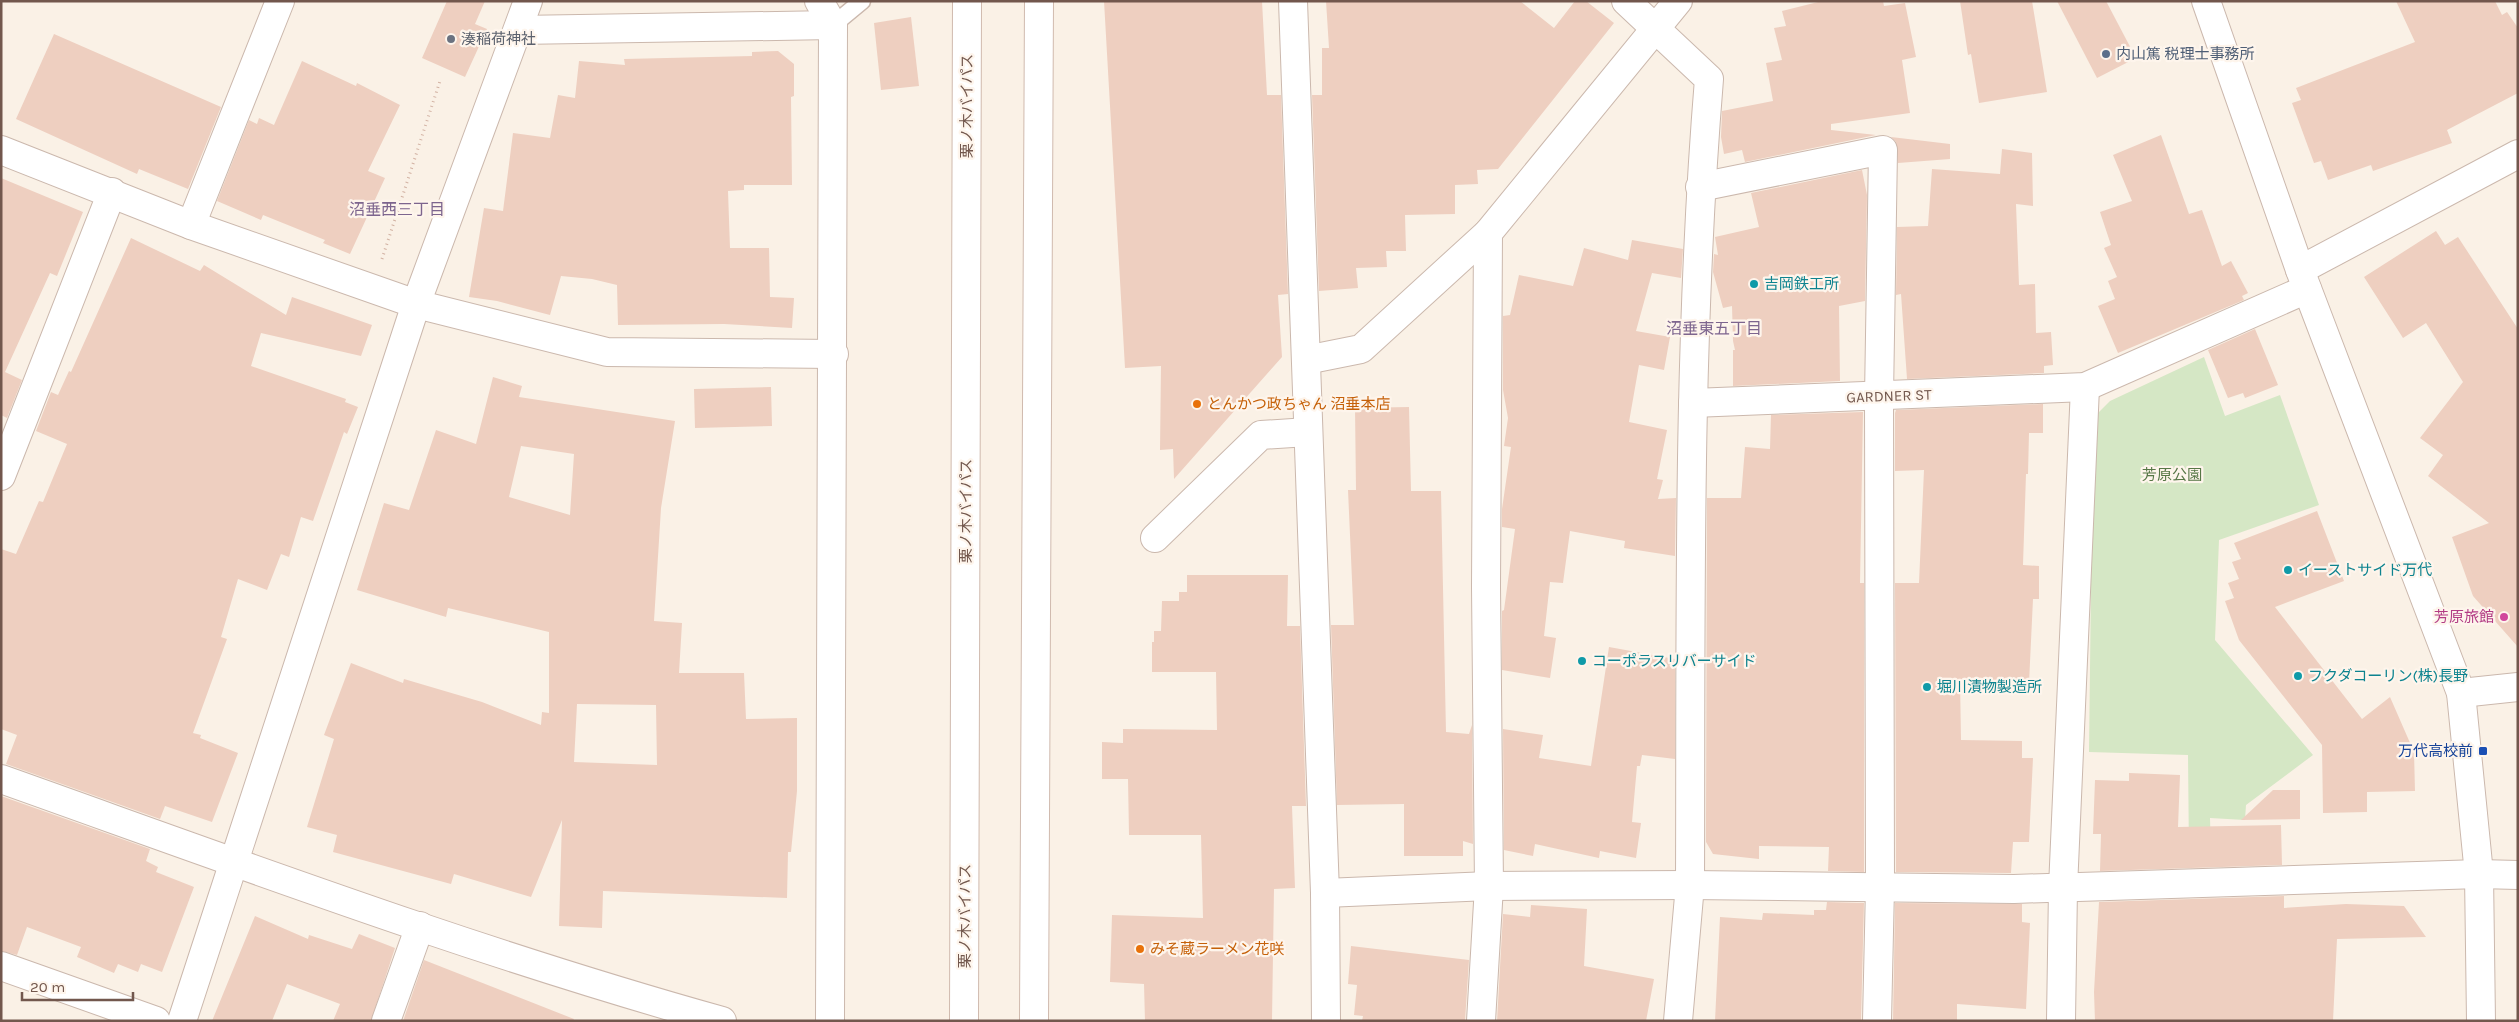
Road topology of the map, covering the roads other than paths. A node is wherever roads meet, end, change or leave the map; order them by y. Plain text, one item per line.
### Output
1 (280, 1) edge
2 (528, 1) edge
3 (819, 1) edge
4 (862, 1) edge
5 (967, 1) edge
6 (1039, 1) edge
7 (1293, 1) edge
8 (1626, 1) edge
9 (1678, 1) edge
10 (2206, 1) edge
11 (833, 25) junction
12 (1655, 29) junction
13 (518, 30) junction
14 (1, 150) edge
15 (2518, 154) edge
16 (1700, 187) junction
17 (112, 192) junction
18 (191, 225) junction
19 (1488, 233) junction
20 (2303, 279) junction
21 (416, 304) junction
22 (834, 354) junction
23 (1306, 360) junction
24 (2085, 387) junction
25 (1879, 397) junction
26 (1693, 403) junction
27 (1308, 432) junction
28 (1, 476) edge
29 (1154, 538) dead end
30 (2518, 687) edge
31 (2461, 693) junction
32 (1, 779) edge
33 (234, 862) junction
34 (2480, 874) junction
35 (2518, 876) edge
36 (1690, 885) junction
37 (1489, 886) junction
38 (1880, 887) junction
39 (2063, 888) junction
40 (1325, 893) junction
41 (420, 926) junction
42 (1, 966) edge
43 (156, 1021) edge
44 (182, 1021) edge
45 (386, 1021) edge
46 (722, 1021) edge
47 (830, 1021) edge
48 (964, 1021) edge
49 (1034, 1021) edge
50 (1326, 1021) edge
51 (1482, 1021) edge
52 (1678, 1021) edge
53 (1877, 1021) edge
54 (2061, 1021) edge
55 (2482, 1021) edge

1 - 18 street
2 - 13 street
3 - 11 street
4 - 11 lane
5 - 48 street, 栗ノ木バイパス
6 - 49 street
7 - 23 street
8 - 12 street
9 - 12 street
10 - 20 street
11 - 13 street
11 - 22 street
12 - 16 street
12 - 19 street
13 - 21 street
14 - 17 street
15 - 20 street
16 - 25 street
16 - 26 street
17 - 18 street
17 - 28 street
18 - 21 street
19 - 23 street
19 - 37 street
20 - 24 street
20 - 31 street
21 - 22 street
21 - 33 street
22 - 47 street
23 - 27 street
24 - 25 street, GARDNER ST
24 - 39 street
25 - 26 street, GARDNER ST
25 - 38 street
26 - 36 street
27 - 29 street
27 - 40 street
30 - 31 street
31 - 34 street
32 - 33 street
33 - 41 street
33 - 44 street
34 - 35 street
34 - 39 street
34 - 55 street
36 - 37 street
36 - 38 street
36 - 52 street
37 - 40 street
37 - 51 street
38 - 39 street
38 - 53 street
39 - 54 street
40 - 50 street
41 - 45 street
41 - 46 street
42 - 43 street

